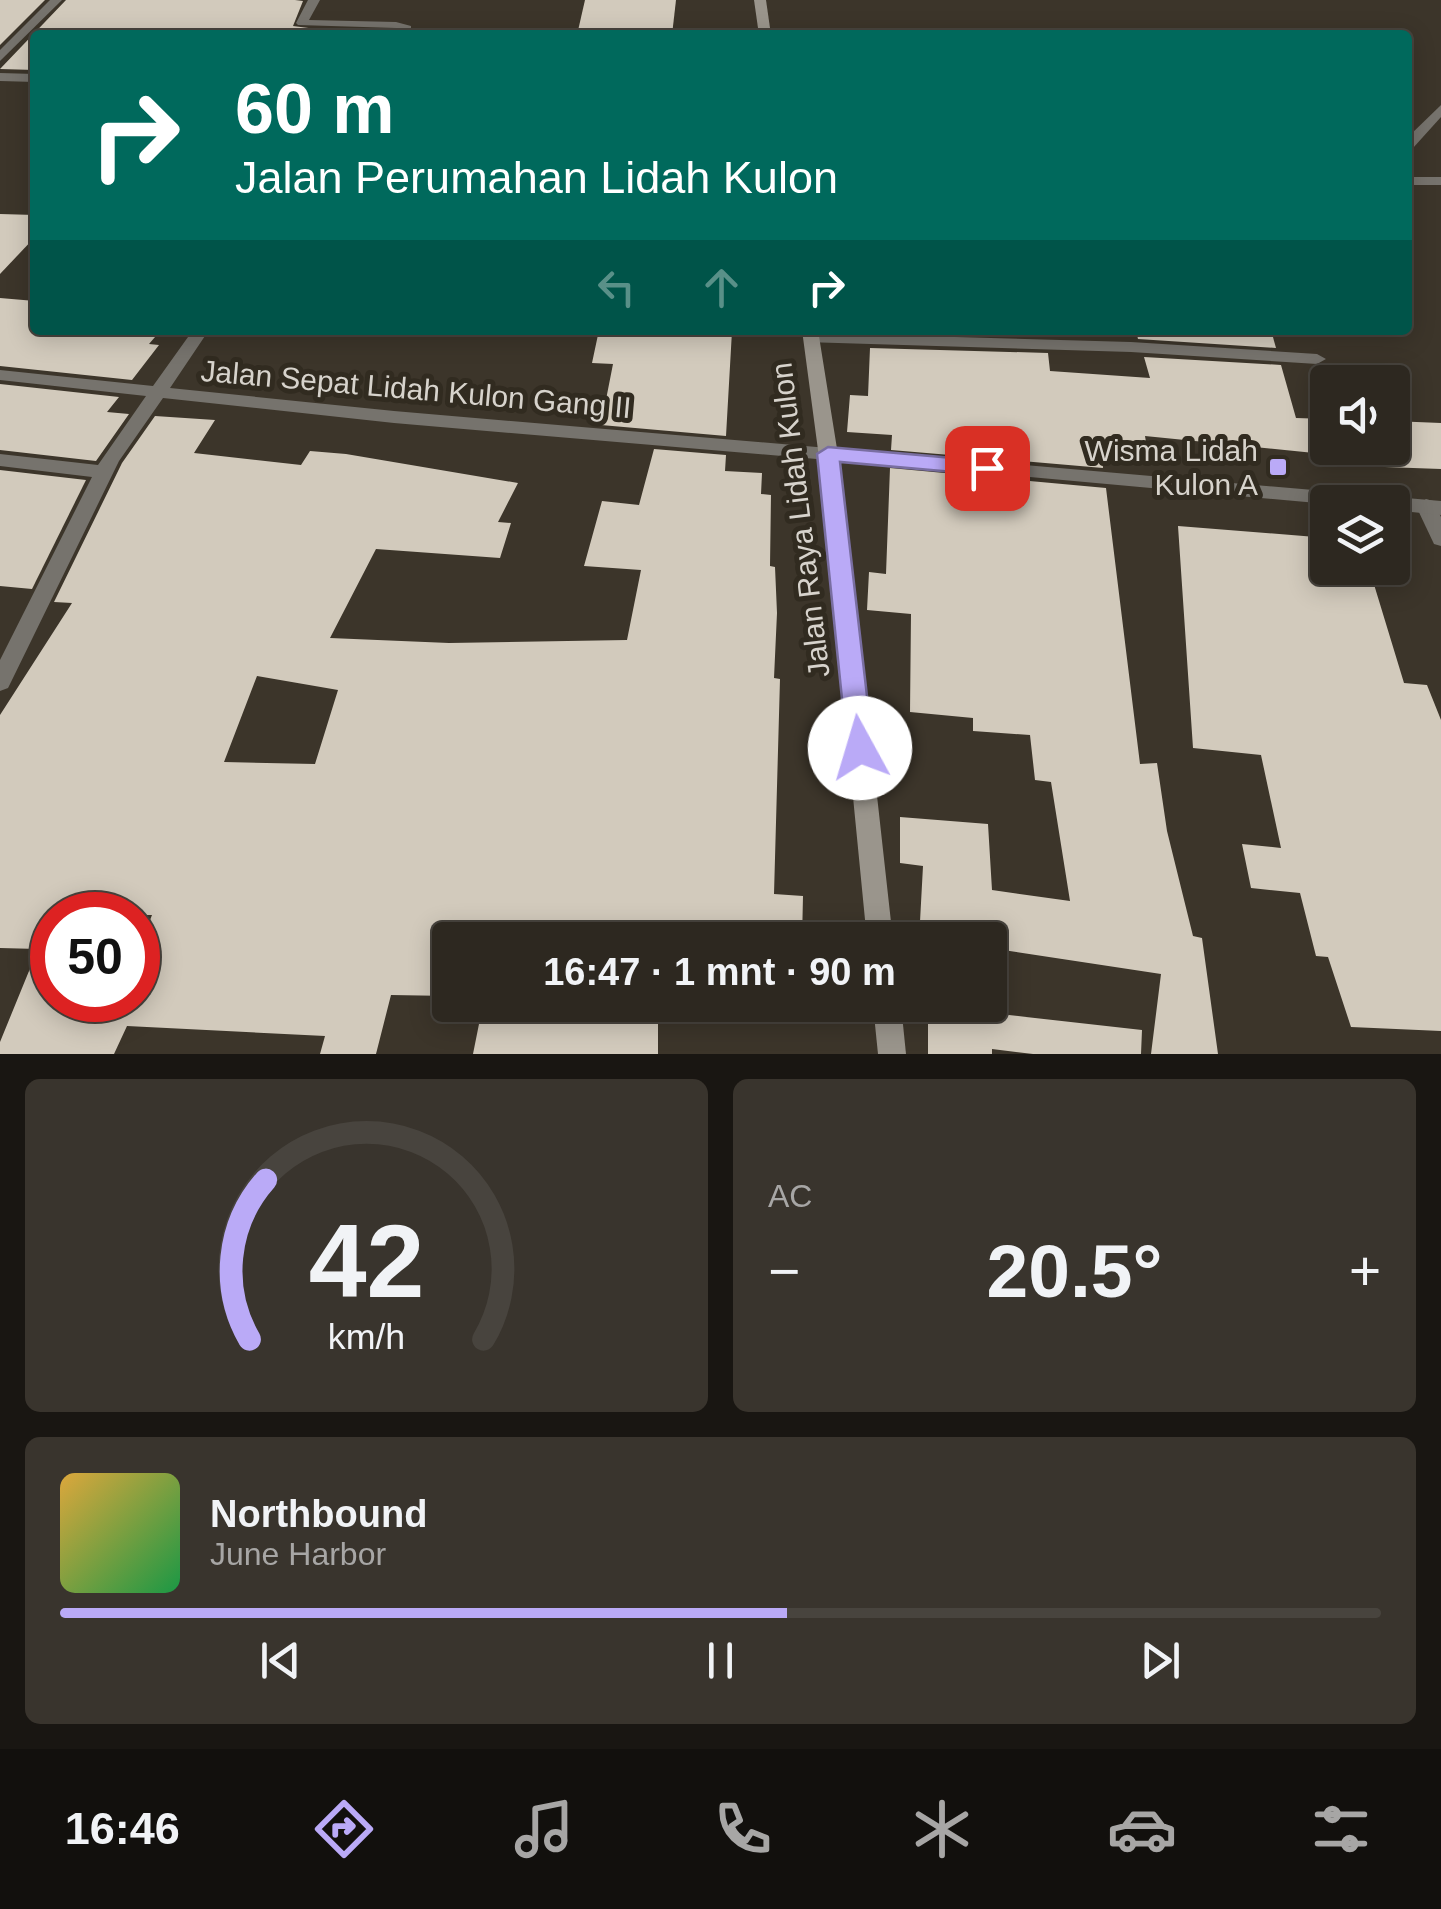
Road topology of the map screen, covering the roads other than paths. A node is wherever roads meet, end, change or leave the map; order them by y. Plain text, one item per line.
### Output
1 (56, 0) edge
2 (314, 0) edge
3 (760, 0) edge
4 (406, 30) edge
5 (765, 30) edge
6 (0, 58) edge
7 (0, 77) edge
8 (30, 78) edge
9 (1441, 110) edge
10 (1412, 141) edge
11 (1412, 181) edge
12 (1441, 182) edge
13 (197, 335) edge
14 (810, 335) edge
15 (833, 335) edge
16 (1317, 359) dead end
17 (0, 375) edge
18 (156, 393) junction
19 (828, 454) junction
20 (0, 460) edge
21 (104, 472) junction
22 (1310, 496) edge
23 (1433, 507) edge
24 (1441, 539) edge
25 (0, 682) edge
26 (878, 922) edge
27 (889, 1022) edge
28 (892, 1054) edge

1 - 6 street
2 - 4 street
3 - 5 main road
7 - 8 street
9 - 10 street
11 - 12 street
13 - 18 street
14 - 19 main road, Jalan Raya Lidah Kulon
15 - 16 street
17 - 18 street, Jalan Sepat Lidah Kulon Gang II
18 - 19 street, Jalan Sepat Lidah Kulon Gang II
18 - 21 street
19 - 22 street, Jalan Sepat Lidah Kulon Gang II
19 - 26 main road, Jalan Raya Lidah Kulon
20 - 21 street
21 - 25 street
23 - 24 street
27 - 28 main road

